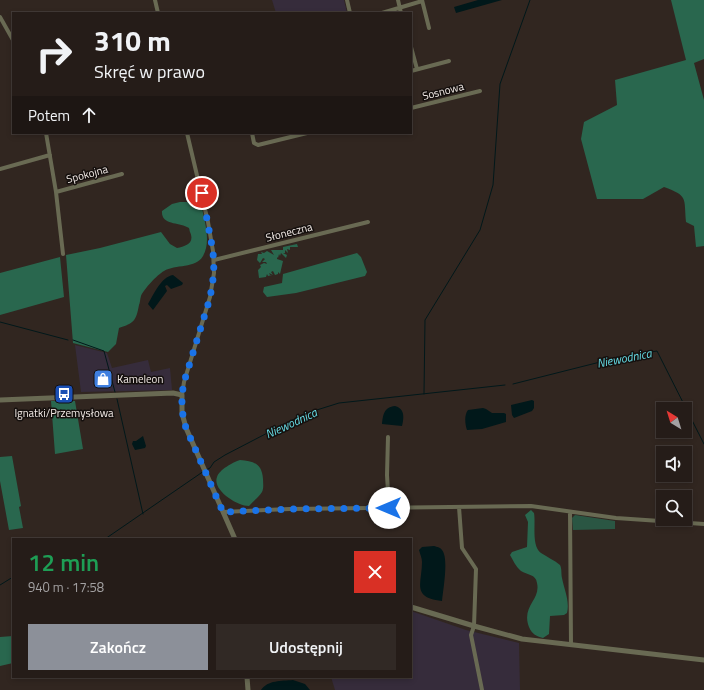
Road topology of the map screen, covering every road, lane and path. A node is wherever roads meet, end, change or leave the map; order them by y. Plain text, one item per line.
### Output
1 (155, 0) edge
2 (347, 0) edge
3 (398, 0) edge
4 (422, 1) edge
5 (400, 8) junction
6 (158, 12) edge
7 (350, 12) edge
8 (386, 12) edge
9 (401, 12) edge
10 (0, 17) edge
11 (429, 28) dead end
12 (12, 38) edge
13 (412, 50) edge
14 (449, 61) dead end
15 (418, 69) junction
16 (412, 71) edge
17 (480, 91) dead end
18 (412, 108) edge
19 (46, 134) edge
20 (187, 134) edge
21 (252, 134) edge
22 (304, 134) edge
23 (50, 155) junction
24 (0, 169) edge
25 (122, 174) dead end
26 (56, 192) junction
27 (368, 222) dead end
28 (62, 254) dead end
29 (214, 260) junction
30 (182, 394) junction
31 (0, 400) edge
32 (388, 437) dead end
33 (459, 507) junction
34 (389, 508) junction
35 (223, 512) junction
36 (570, 512) junction
37 (704, 524) edge
38 (235, 538) edge
39 (412, 608) edge
40 (474, 626) junction
41 (572, 644) junction
42 (704, 660) edge
43 (247, 678) edge
44 (248, 690) edge
45 (482, 690) edge

1 - 6 street
2 - 7 street
3 - 5 street
4 - 5 street
4 - 11 street
5 - 8 street
5 - 9 street
10 - 12 street
13 - 15 street
14 - 15 street
15 - 16 street
17 - 18 street, Sosnowa
19 - 23 street, Spokojna
20 - 29 street
21 - 22 street
23 - 24 street
23 - 26 street, Spokojna
25 - 26 street, Spokojna
26 - 28 street, Spokojna
27 - 29 street, Słoneczna
29 - 30 street
30 - 31 street
30 - 35 street
32 - 34 street
33 - 34 street
33 - 36 street
33 - 40 street
34 - 35 street
35 - 38 street
36 - 37 street
36 - 41 street
39 - 40 street
40 - 41 street
40 - 45 street
41 - 42 street
43 - 44 street

